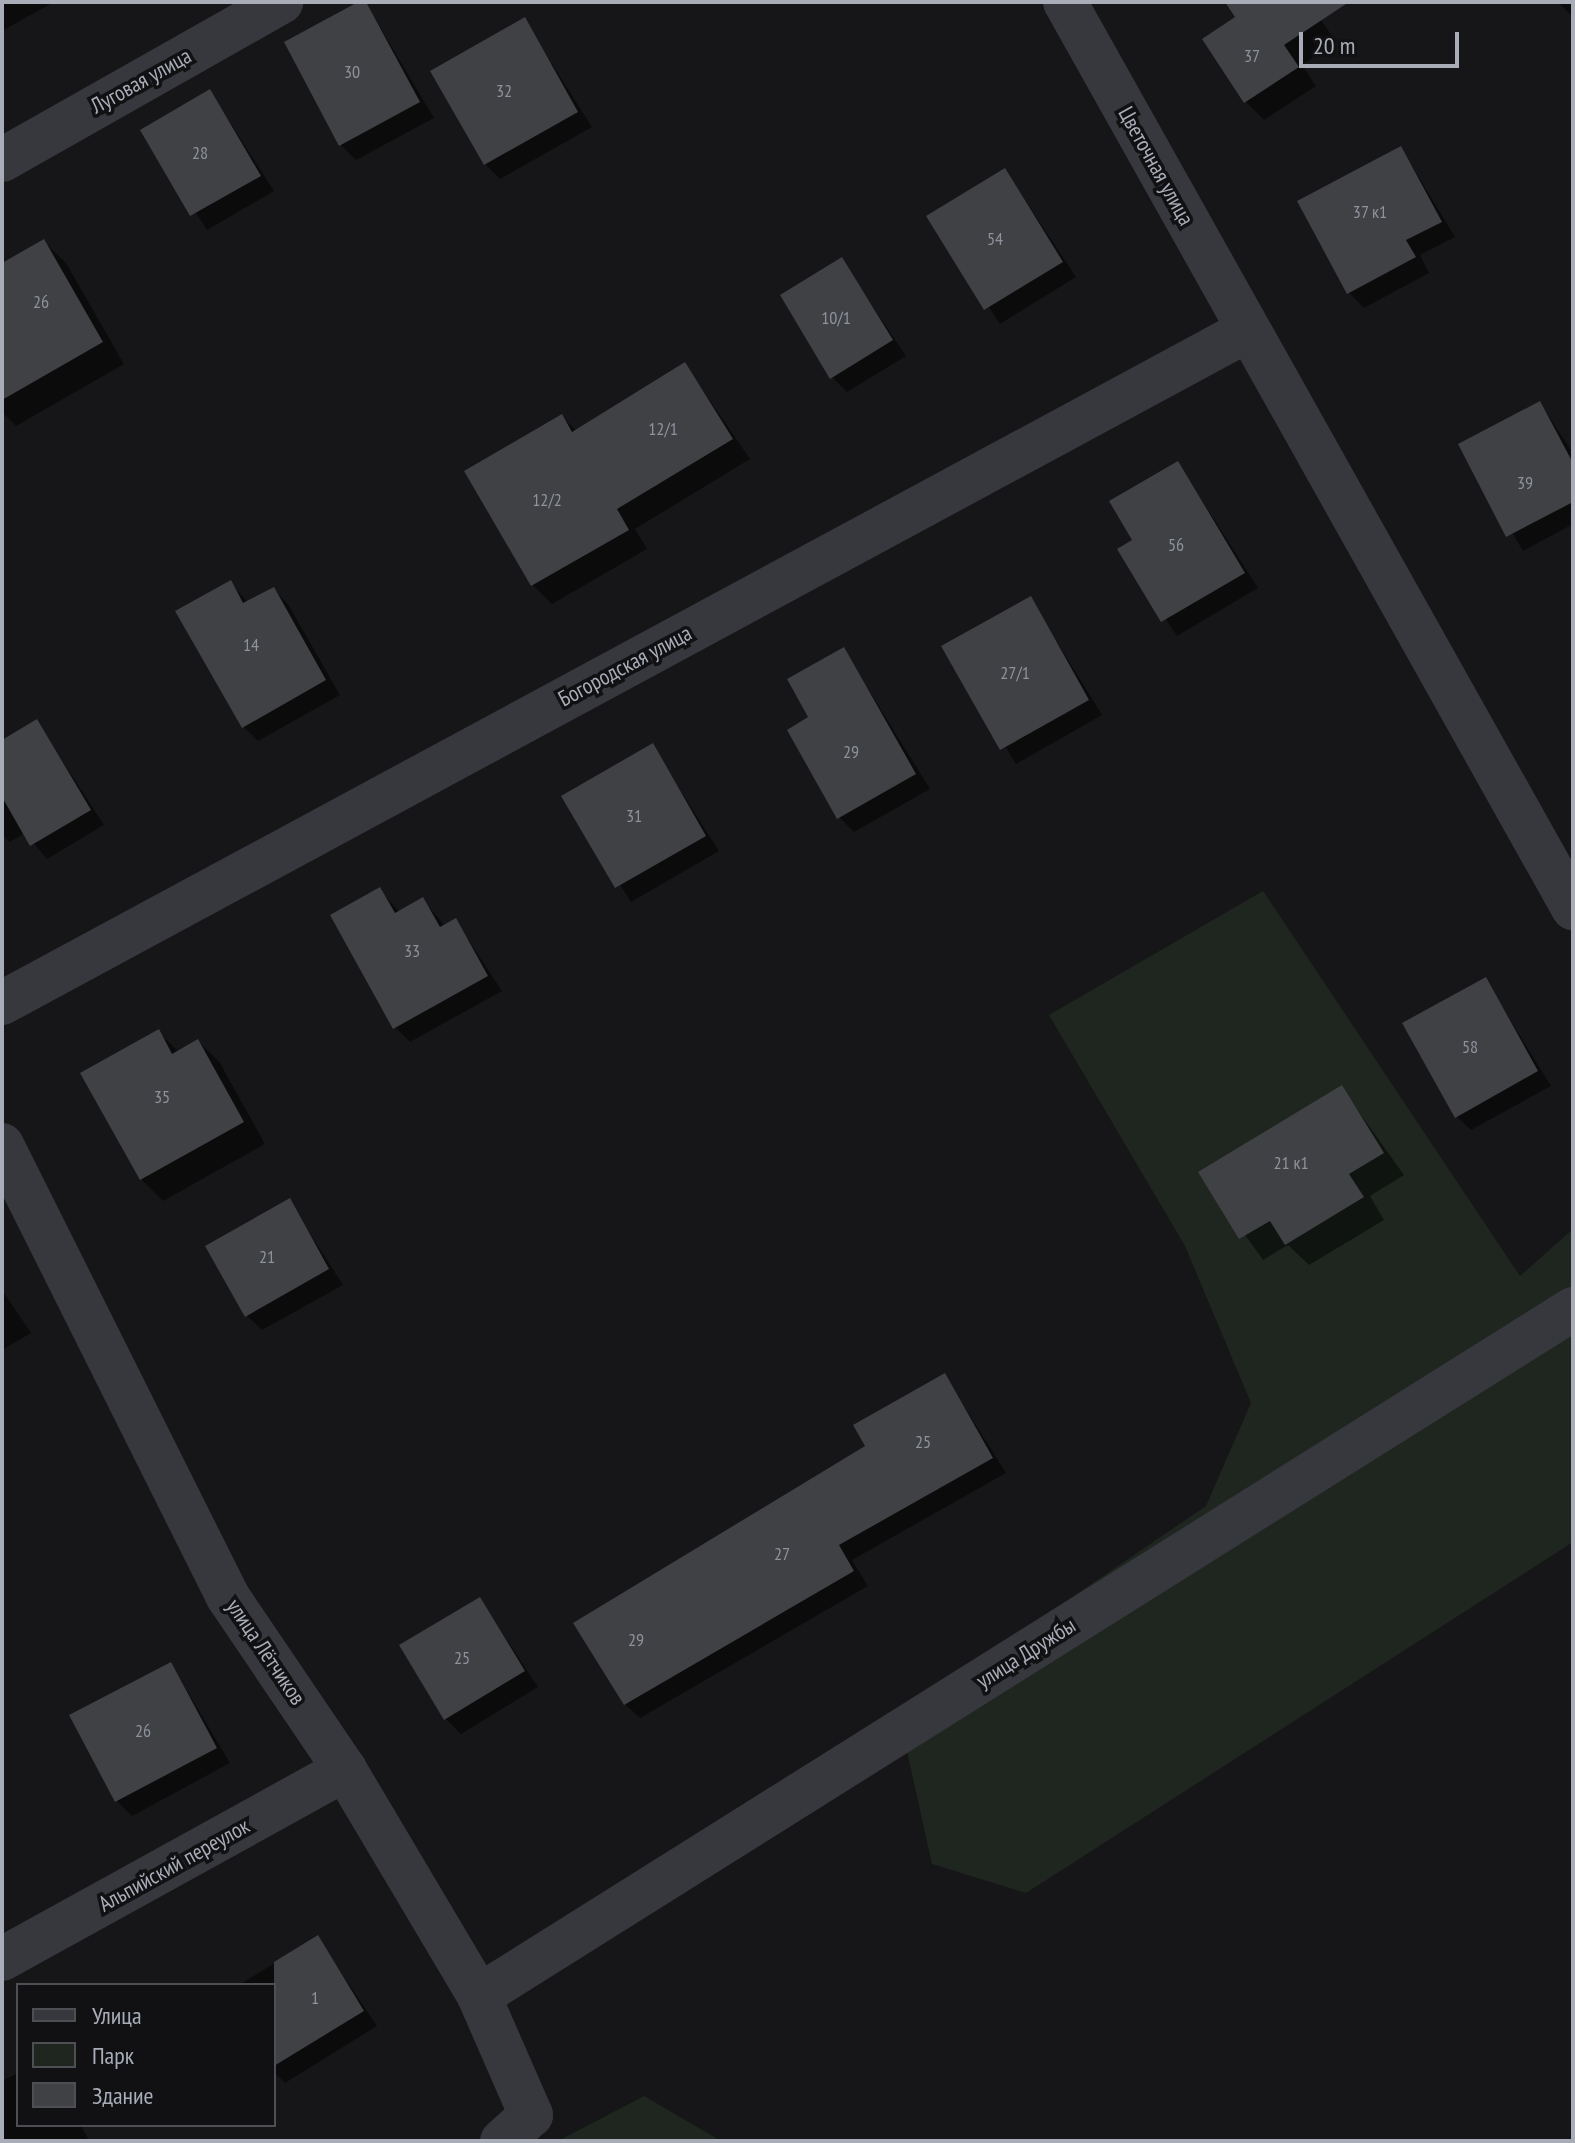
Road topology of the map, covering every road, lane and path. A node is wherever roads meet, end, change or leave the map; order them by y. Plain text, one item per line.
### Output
1 (281, 2) edge
2 (1065, 2) edge
3 (2, 160) edge
4 (1248, 330) junction
5 (1573, 908) edge
6 (2, 1003) edge
7 (2, 1145) edge
8 (1573, 1309) edge
9 (345, 1770) junction
10 (2, 1959) edge
11 (479, 1996) junction
12 (502, 2141) edge

1 - 3 street, Луговая улица
2 - 4 street, Цветочная улица
4 - 5 street, Цветочная улица
4 - 6 street, Богородская улица
7 - 9 street, улица Лётчиков
8 - 11 street, улица Дружбы
9 - 10 street, Альпийский переулок
9 - 11 street, улица Лётчиков
11 - 12 street, улица Лётчиков

